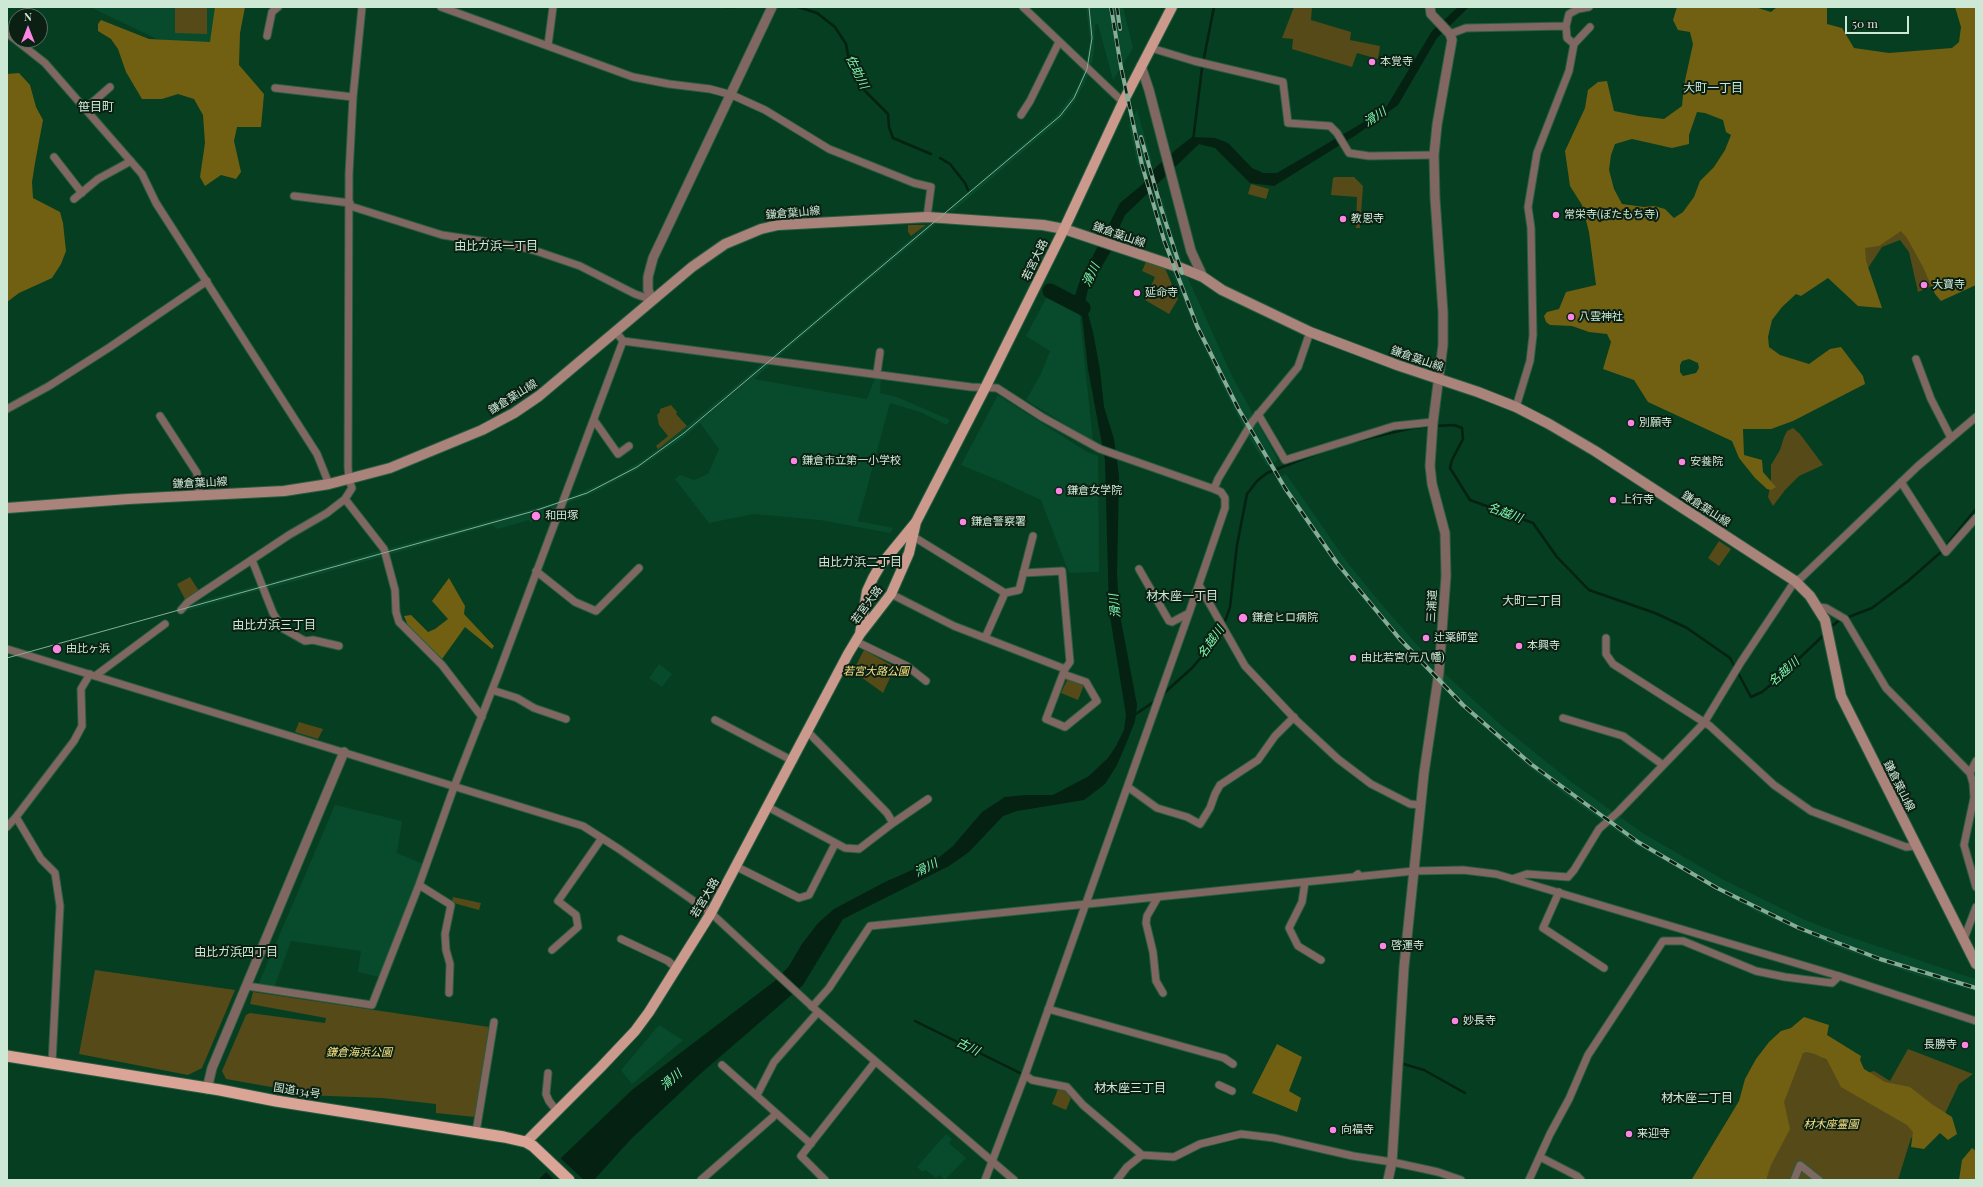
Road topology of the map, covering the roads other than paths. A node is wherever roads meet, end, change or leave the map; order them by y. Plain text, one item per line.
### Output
1 (278, 7) edge
2 (362, 7) edge
3 (441, 7) edge
4 (553, 7) edge
5 (1023, 7) edge
6 (1172, 7) edge
7 (1430, 7) edge
8 (1589, 7) edge
9 (772, 8) edge
10 (1566, 26) junction
11 (1590, 27) dead end
12 (1447, 31) junction
13 (7, 33) edge
14 (267, 36) dead end
15 (1059, 42) junction
16 (1574, 44) junction
17 (548, 46) junction
18 (1151, 48) junction
19 (1141, 66) junction
20 (110, 87) dead end
21 (275, 88) dead end
22 (732, 95) junction
23 (353, 97) junction
24 (1123, 102) junction
25 (85, 109) junction
26 (1021, 115) dead end
27 (1434, 155) junction
28 (54, 157) dead end
29 (131, 161) junction
30 (82, 192) junction
31 (294, 196) dead end
32 (74, 199) dead end
33 (350, 205) junction
34 (927, 217) junction
35 (1064, 229) junction
36 (1203, 277) junction
37 (207, 281) junction
38 (652, 300) junction
39 (616, 332) junction
40 (1310, 332) junction
41 (623, 341) junction
42 (880, 352) dead end
43 (1916, 359) dead end
44 (877, 373) junction
45 (1439, 379) junction
46 (985, 388) junction
47 (1516, 408) junction
48 (7, 409) edge
49 (1258, 414) junction
50 (160, 416) dead end
51 (1976, 417) edge
52 (594, 420) junction
53 (1432, 426) junction
54 (1952, 438) junction
55 (629, 446) dead end
56 (349, 480) junction
57 (1901, 482) junction
58 (329, 484) junction
59 (1214, 489) junction
60 (199, 496) junction
61 (345, 499) junction
62 (7, 508) edge
63 (1976, 518) edge
64 (916, 522) junction
65 (1033, 536) dead end
66 (914, 537) junction
67 (252, 560) junction
68 (639, 568) dead end
69 (1139, 569) dead end
70 (536, 571) junction
71 (1023, 573) junction
72 (1795, 581) junction
73 (1199, 585) junction
74 (891, 594) junction
75 (1005, 594) junction
76 (1819, 607) junction
77 (180, 610) dead end
78 (1189, 614) junction
79 (166, 624) dead end
80 (857, 638) junction
81 (986, 638) junction
82 (1606, 638) dead end
83 (339, 646) dead end
84 (7, 650) edge
85 (1064, 671) junction
86 (93, 675) junction
87 (926, 681) dead end
88 (492, 690) junction
89 (482, 717) junction
90 (1294, 717) junction
91 (1563, 718) dead end
92 (566, 719) dead end
93 (715, 720) dead end
94 (1704, 723) junction
95 (808, 732) junction
96 (344, 752) junction
97 (793, 761) junction
98 (1976, 761) edge
99 (1663, 766) junction
100 (1973, 774) edge
101 (454, 786) junction
102 (1128, 787) junction
103 (928, 799) dead end
104 (1421, 805) junction
105 (768, 807) junction
106 (16, 817) junction
107 (893, 823) junction
108 (7, 827) edge
109 (602, 838) junction
110 (835, 844) junction
111 (1916, 846) junction
112 (737, 867) junction
113 (1414, 872) junction
114 (1512, 878) junction
115 (1305, 882) junction
116 (419, 885) junction
117 (1976, 887) edge
118 (1558, 892) junction
119 (1158, 897) junction
120 (1084, 905) junction
121 (1976, 907) edge
122 (711, 913) junction
123 (621, 939) dead end
124 (1964, 939) junction
125 (552, 950) dead end
126 (1321, 960) dead end
127 (1976, 964) edge
128 (676, 968) junction
129 (1604, 968) dead end
130 (1839, 976) junction
131 (247, 986) junction
132 (450, 993) dead end
133 (1163, 993) dead end
134 (812, 1007) junction
135 (1048, 1010) junction
136 (818, 1012) junction
137 (1976, 1021) edge
138 (494, 1022) dead end
139 (7, 1056) edge
140 (875, 1062) junction
141 (52, 1063) junction
142 (1233, 1064) dead end
143 (722, 1065) dead end
144 (548, 1073) dead end
145 (1024, 1078) junction
146 (1219, 1085) dead end
147 (206, 1088) junction
148 (1232, 1091) dead end
149 (757, 1095) junction
150 (556, 1110) junction
151 (775, 1112) junction
152 (476, 1132) junction
153 (526, 1142) junction
154 (811, 1144) junction
155 (1142, 1155) junction
156 (1540, 1157) junction
157 (993, 1161) junction
158 (1392, 1162) junction
159 (569, 1180) edge
160 (701, 1180) edge
161 (824, 1180) edge
162 (985, 1180) edge
163 (1014, 1180) edge
164 (1117, 1180) edge
165 (1388, 1180) edge
166 (1461, 1180) edge
167 (1529, 1180) edge
168 (1581, 1180) edge
169 (1794, 1180) edge
170 (1819, 1180) edge

1 - 14 street
2 - 23 street
3 - 17 street
4 - 17 street
5 - 15 street
6 - 18 main road, 若宮大路
7 - 12 street
8 - 10 street
9 - 22 street
10 - 12 street
10 - 16 street
11 - 16 street
12 - 27 street, 三浦道
13 - 25 street
15 - 24 street
15 - 26 street
16 - 47 street
17 - 22 street
18 - 19 main road, 若宮大路
18 - 27 street
19 - 24 main road, 若宮大路
19 - 36 street
20 - 25 street
21 - 23 street
22 - 34 street
22 - 38 street
23 - 33 street
24 - 35 main road, 若宮大路
25 - 29 street
27 - 45 street, 三浦道
28 - 30 street
29 - 30 street
29 - 37 street
30 - 32 street
31 - 33 street
33 - 38 street
33 - 56 street
34 - 35 main road, 鎌倉葉山線
34 - 38 main road, 鎌倉葉山線
35 - 36 main road, 鎌倉葉山線
35 - 46 main road, 若宮大路
36 - 40 main road, 鎌倉葉山線
37 - 48 street
37 - 58 street
38 - 39 main road, 鎌倉葉山線
39 - 41 street
39 - 56 main road, 鎌倉葉山線
40 - 45 main road, 鎌倉葉山線
40 - 49 street
41 - 44 street
41 - 52 street
42 - 44 street
43 - 54 street
44 - 46 street
45 - 47 main road, 鎌倉葉山線
45 - 53 street, 三浦道
46 - 59 street
46 - 64 main road, 若宮大路
47 - 72 main road, 鎌倉葉山線
49 - 53 street
49 - 59 street
50 - 60 street
51 - 54 street
52 - 55 street
52 - 70 street
53 - 104 street, 三浦道
54 - 57 street
56 - 58 main road, 鎌倉葉山線
56 - 61 street
57 - 63 street
57 - 72 street
58 - 60 main road, 鎌倉葉山線
59 - 73 street
60 - 62 main road, 鎌倉葉山線
61 - 67 street
61 - 89 street
64 - 66 main road, 若宮大路
64 - 80 main road, 若宮大路
65 - 71 street
66 - 74 main road, 若宮大路
66 - 75 street
67 - 77 street
67 - 83 street
68 - 70 street
69 - 78 street
70 - 88 street
71 - 75 street
71 - 85 street
72 - 76 main road, 鎌倉葉山線
72 - 94 street
73 - 78 street
73 - 90 street
74 - 80 main road, 若宮大路
74 - 81 street
75 - 81 street
76 - 100 street
76 - 111 main road, 鎌倉葉山線
78 - 102 street
79 - 86 street
80 - 87 street
80 - 95 main road, 若宮大路
81 - 85 street
82 - 94 street
84 - 86 street
85 - 85 street
86 - 96 street
86 - 106 street
88 - 89 street
88 - 92 street
89 - 101 street
90 - 102 street
90 - 104 street
91 - 99 street
93 - 97 street
94 - 99 street
94 - 111 street
95 - 97 main road, 若宮大路
95 - 107 street
96 - 101 street
96 - 131 street
97 - 105 main road, 若宮大路
98 - 100 street
99 - 114 street
100 - 117 street
101 - 109 street
101 - 116 street
102 - 120 street
103 - 107 street
104 - 113 street, 三浦道
105 - 110 street
105 - 112 main road, 若宮大路
106 - 108 street
106 - 141 street
107 - 110 street
109 - 122 street
109 - 125 street
110 - 112 street
111 - 124 main road, 鎌倉葉山線
112 - 122 main road, 若宮大路
113 - 114 street
113 - 115 street
113 - 158 street, 三浦道
114 - 118 street
115 - 119 street
115 - 126 street
116 - 131 street
116 - 132 street
118 - 129 street
118 - 130 street
119 - 120 street
119 - 133 street
120 - 134 street
120 - 135 street
121 - 124 street
122 - 128 main road, 若宮大路
122 - 134 street
123 - 128 street
124 - 127 main road, 鎌倉葉山線
128 - 150 main road, 若宮大路
130 - 137 street
130 - 156 street
131 - 147 street
134 - 136 street
135 - 142 street
135 - 145 street
136 - 140 street
136 - 149 street
138 - 152 street
139 - 141 highway, 国道134号
140 - 154 street
140 - 157 street
141 - 147 highway, 国道134号
143 - 149 street
144 - 150 street
145 - 155 street
145 - 157 street
146 - 148 street
147 - 152 highway, 国道134号
149 - 151 street
150 - 153 main road, 若宮大路
151 - 154 street
151 - 160 street
152 - 153 highway, 国道134号
153 - 159 highway, 国道134号
154 - 161 street
155 - 158 street
155 - 164 street
156 - 167 street
156 - 168 street
157 - 162 street
157 - 163 street
158 - 165 street, 三浦道
158 - 166 street
169 - 170 street

